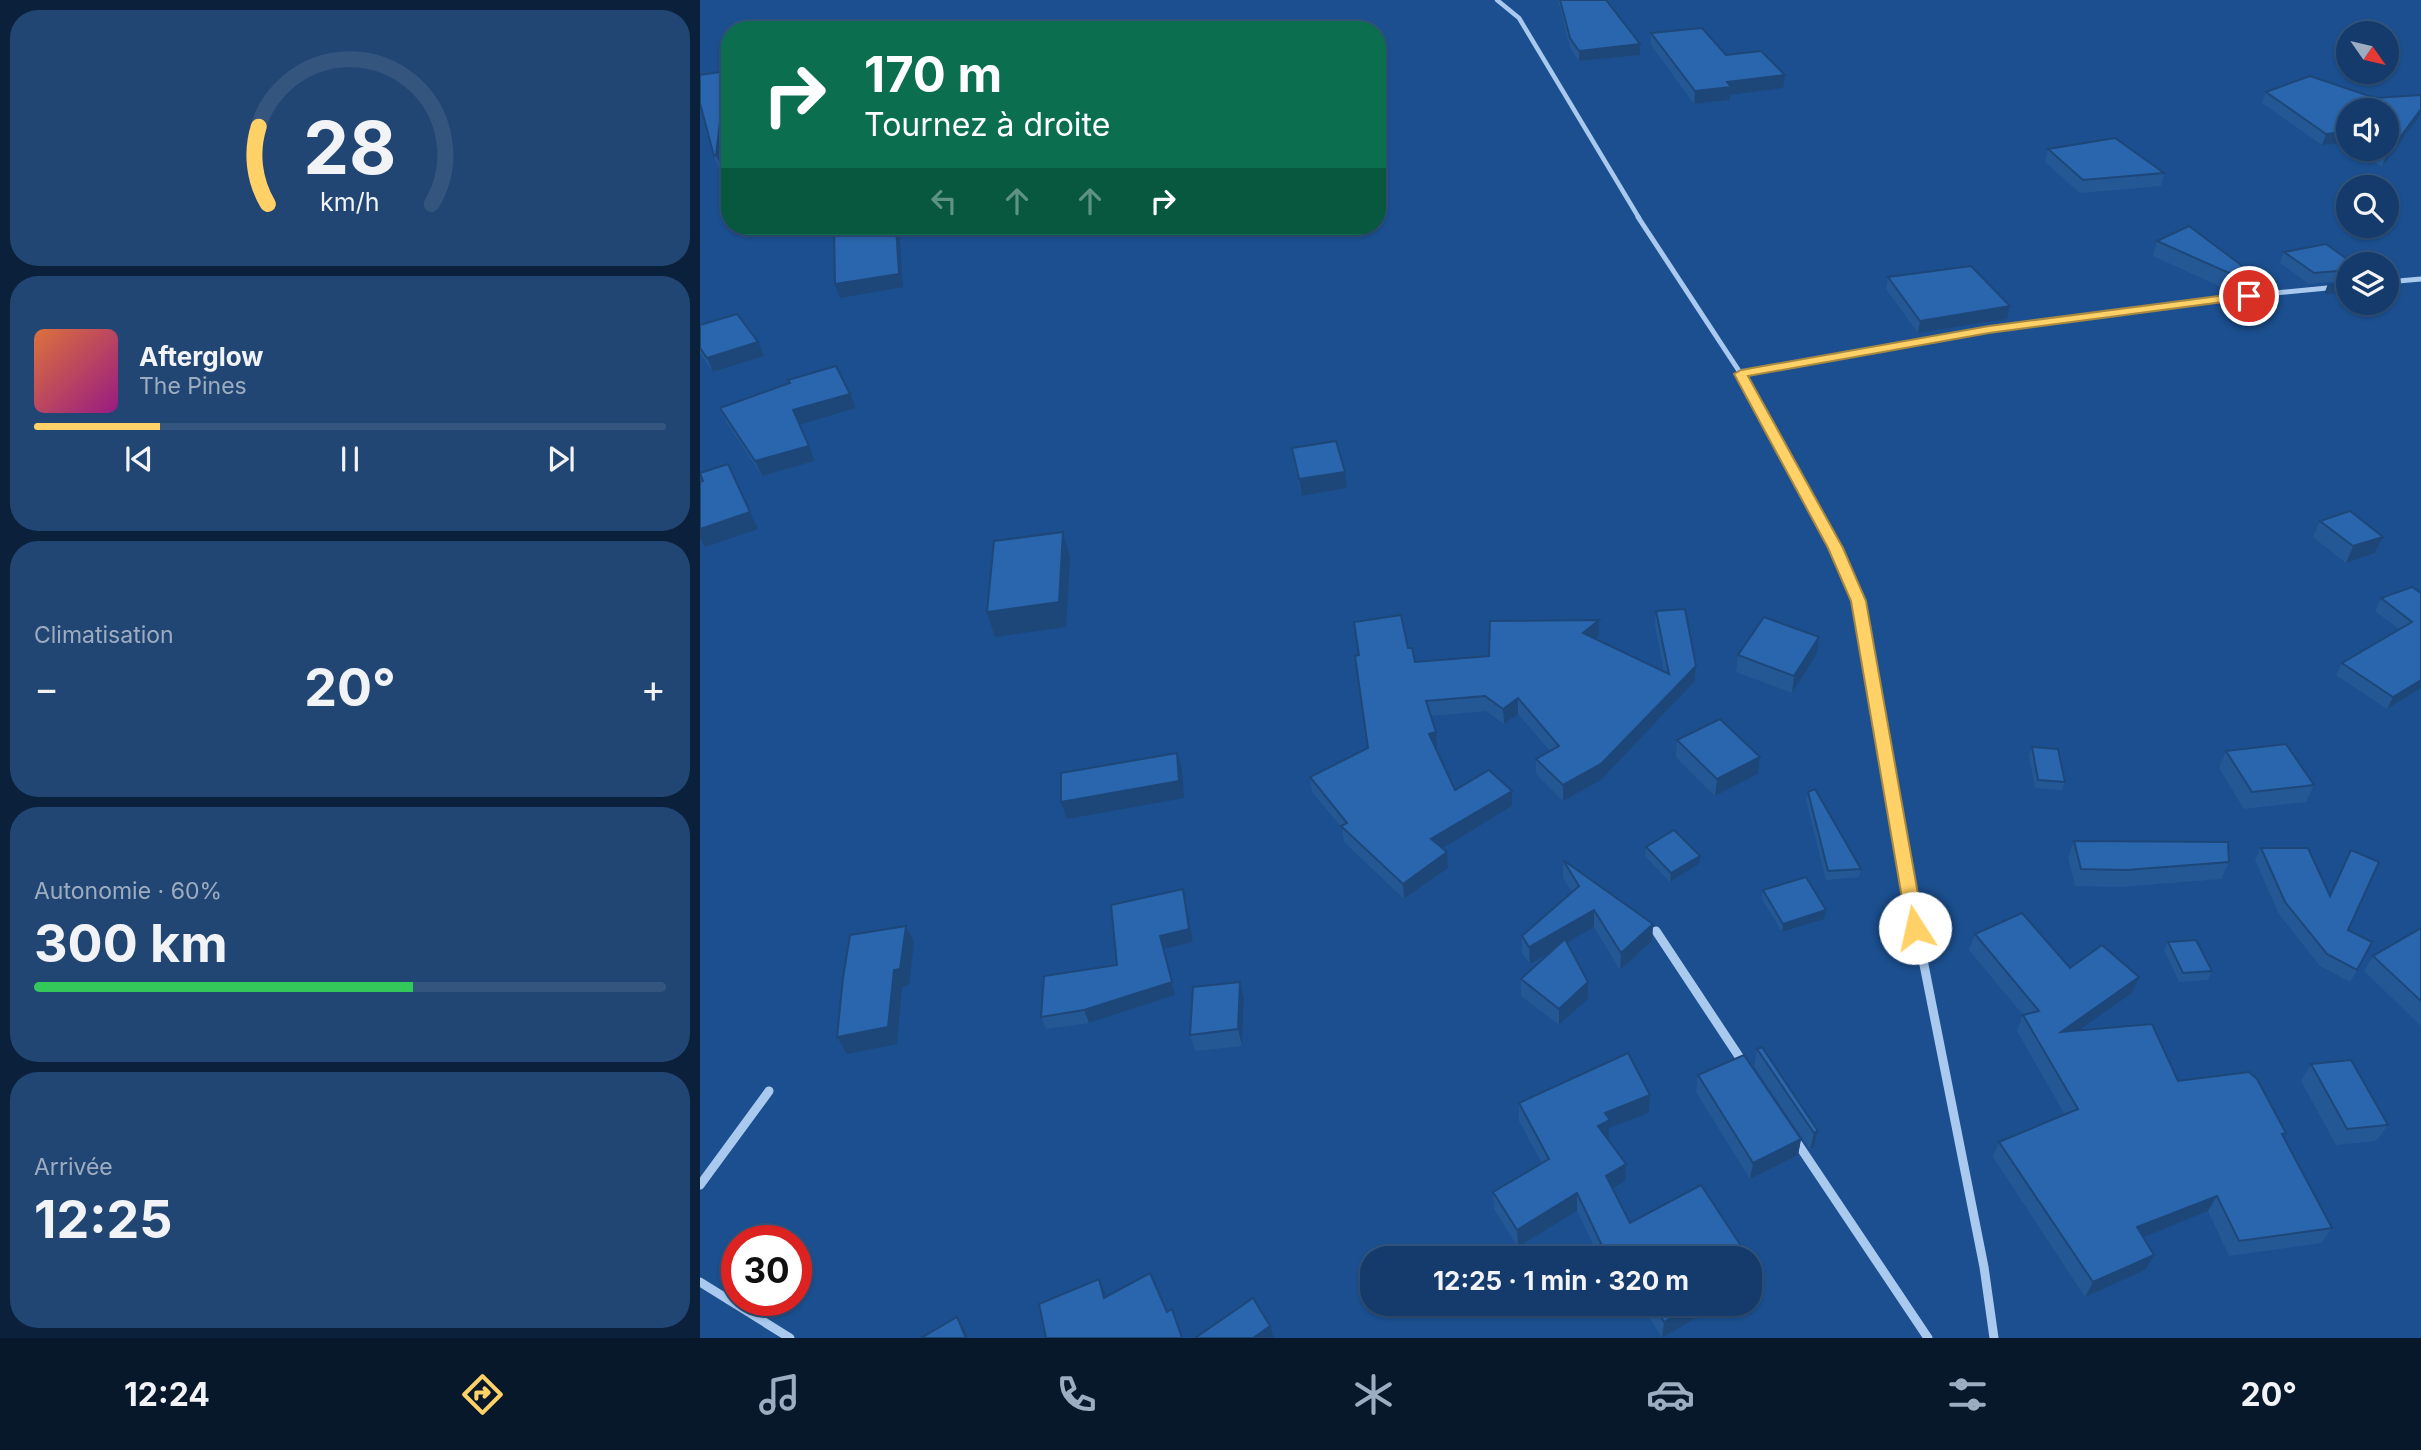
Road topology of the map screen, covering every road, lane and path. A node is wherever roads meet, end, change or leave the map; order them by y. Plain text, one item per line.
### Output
1 (1497, 0) edge
2 (2421, 279) edge
3 (2399, 281) edge
4 (2336, 287) edge
5 (1741, 374) junction
6 (1656, 931) edge
7 (1749, 1071) edge
8 (769, 1091) dead end
9 (1788, 1129) edge
10 (700, 1185) edge
11 (700, 1282) edge
12 (790, 1338) edge
13 (1928, 1338) edge
14 (1994, 1338) edge

1 - 5 street
2 - 3 street
4 - 5 street
5 - 14 street
6 - 7 street
8 - 10 street
9 - 13 street
11 - 12 street

